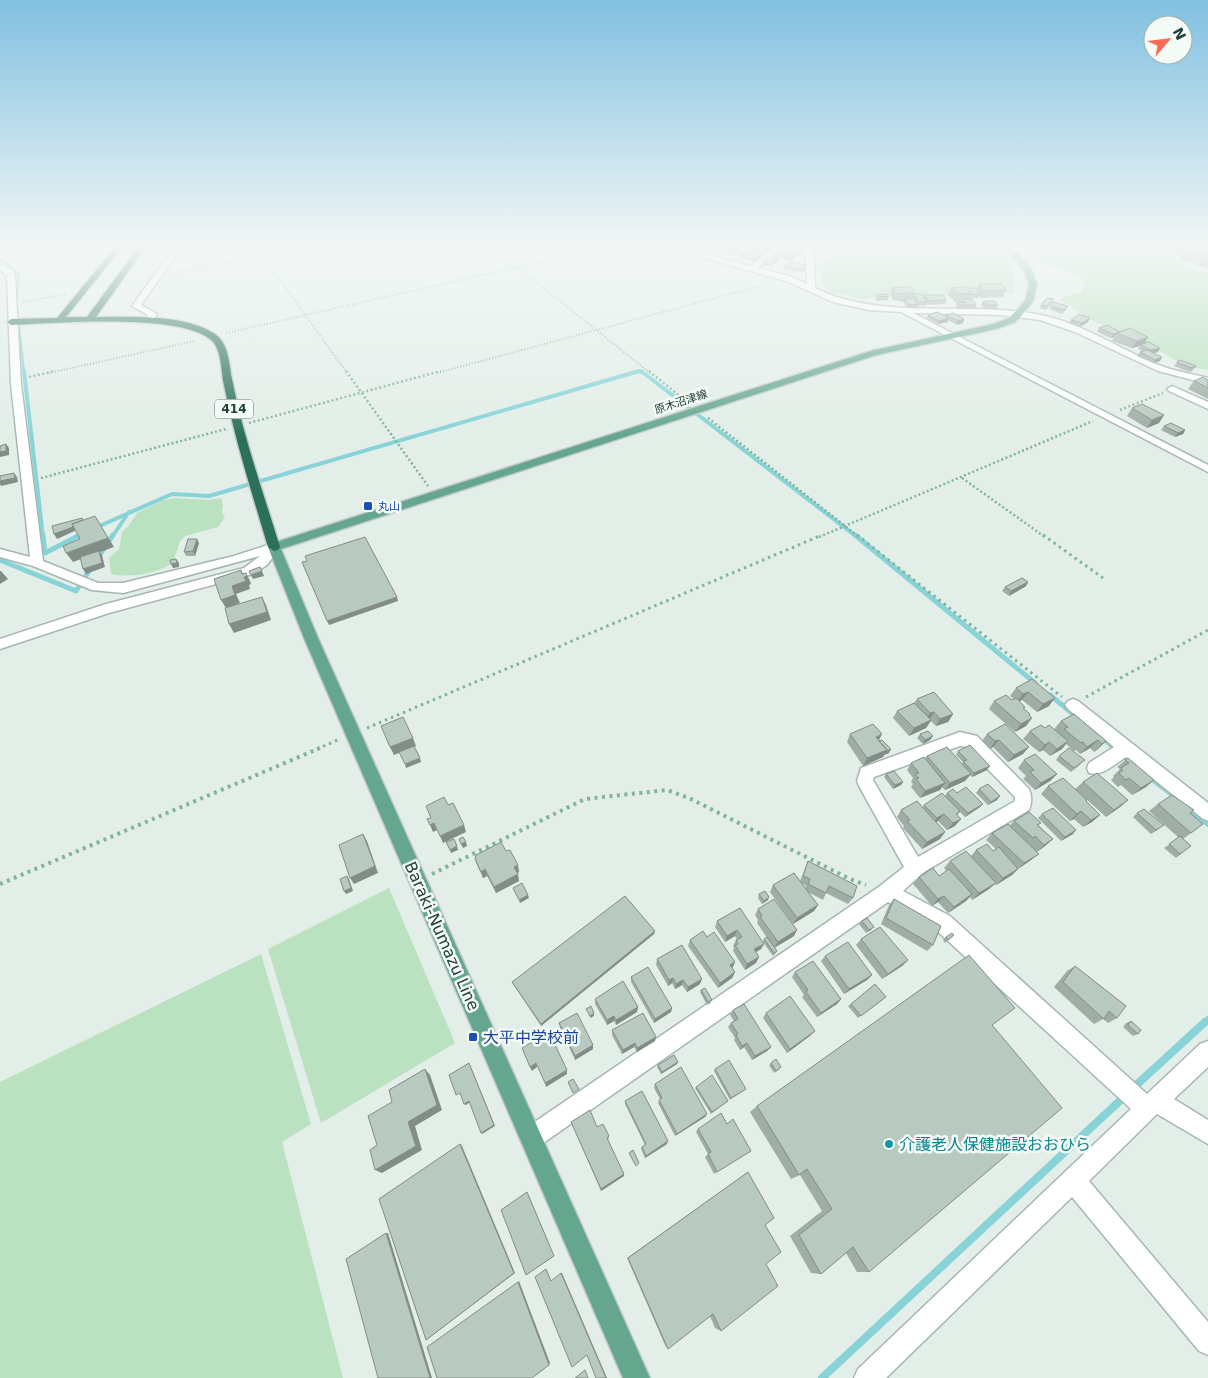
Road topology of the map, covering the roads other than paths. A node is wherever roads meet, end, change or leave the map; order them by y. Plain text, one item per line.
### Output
1 (9, 309) edge
2 (69, 309) edge
3 (97, 309) edge
4 (143, 309) edge
5 (896, 309) edge
6 (1022, 309) edge
7 (902, 310) junction
8 (1018, 314) junction
9 (89, 320) junction
10 (149, 320) junction
11 (59, 321) junction
12 (12, 322) junction
13 (950, 336) junction
14 (1208, 381) edge
15 (1172, 389) road end
16 (1208, 406) edge
17 (1208, 469) edge
18 (274, 547) junction
19 (0, 553) edge
20 (37, 563) junction
21 (0, 644) edge
22 (1073, 705) road end
23 (1126, 748) junction
24 (1095, 768) dead end
25 (1208, 813) edge
26 (915, 869) junction
27 (887, 892) junction
28 (1208, 1052) edge
29 (1151, 1104) junction
30 (1208, 1133) edge
31 (531, 1138) junction
32 (1073, 1180) junction
33 (1208, 1342) edge
34 (637, 1378) edge
35 (867, 1378) edge

1 - 12 street
2 - 11 highway
3 - 9 highway
4 - 10 street
5 - 7 street
6 - 8 main road, 原木沼津線
7 - 8 street
7 - 13 street
8 - 13 main road, 原木沼津線
8 - 14 street
9 - 10 highway
9 - 11 highway
10 - 18 highway, 414
11 - 12 highway
12 - 20 street
13 - 17 street
13 - 18 main road, 原木沼津線
15 - 16 street
18 - 20 street
18 - 21 street
18 - 31 main road, Baraki-Numazu Line
19 - 20 street
22 - 23 street
23 - 24 street
23 - 25 street
26 - 26 street
26 - 27 street
27 - 29 street
27 - 31 street
28 - 29 street
29 - 30 street
29 - 32 street
31 - 34 main road, Baraki-Numazu Line
32 - 33 street
32 - 35 street

